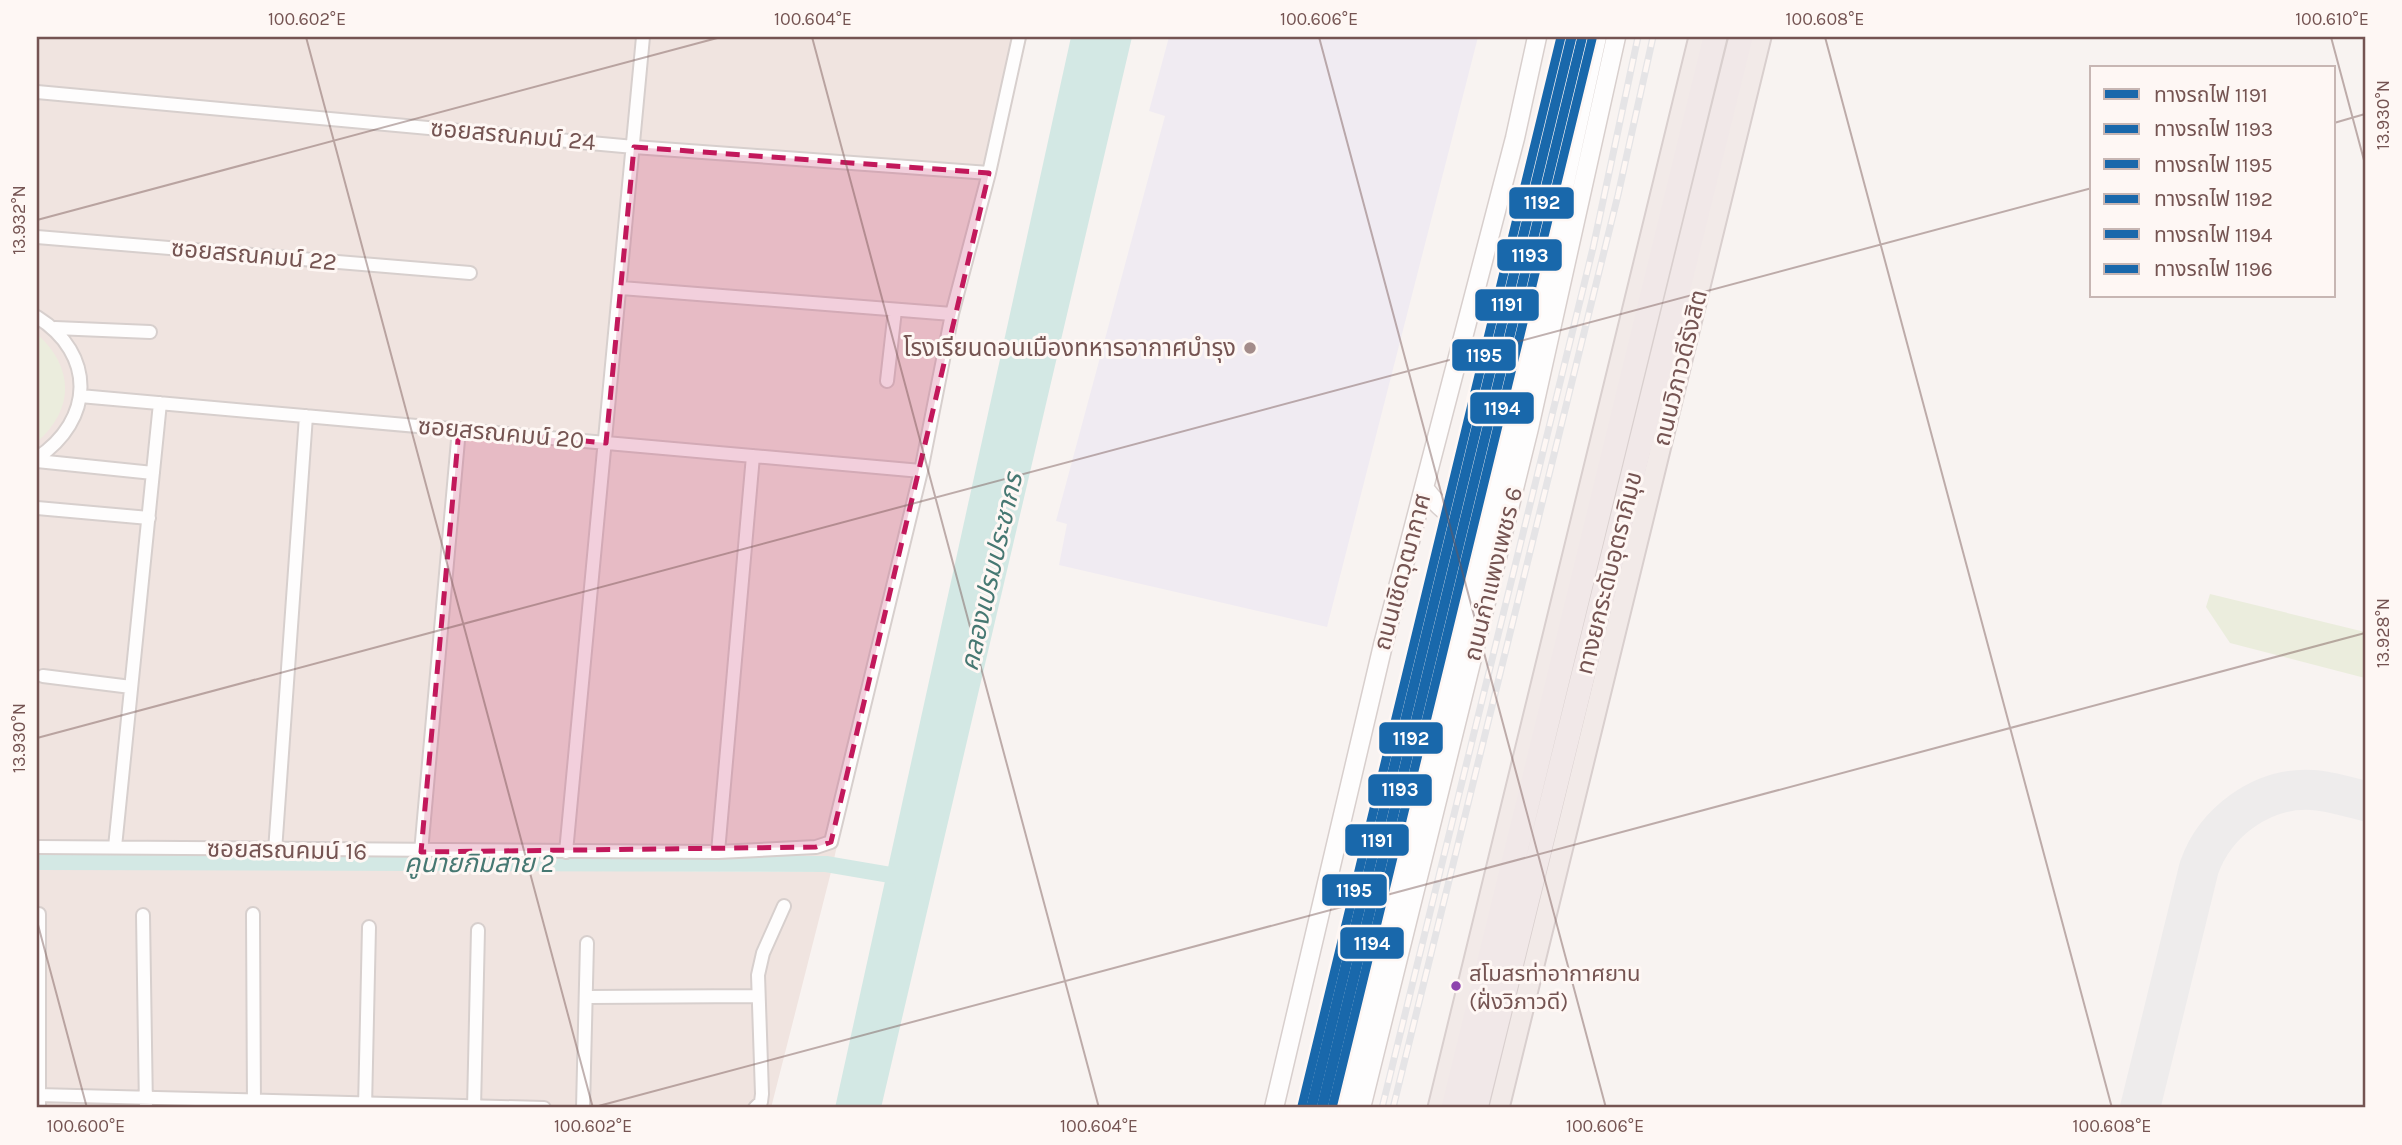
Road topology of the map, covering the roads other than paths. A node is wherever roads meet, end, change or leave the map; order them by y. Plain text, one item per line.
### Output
1 (643, 37) edge
2 (1019, 37) edge
3 (1536, 37) edge
4 (1597, 37) edge
5 (1616, 37) edge
6 (1699, 37) edge
7 (1714, 37) edge
8 (1741, 37) edge
9 (1761, 37) edge
10 (37, 92) edge
11 (634, 147) junction
12 (989, 173) junction
13 (37, 237) edge
14 (470, 273) dead end
15 (621, 288) junction
16 (895, 310) junction
17 (952, 314) junction
18 (37, 317) edge
19 (55, 328) junction
20 (150, 332) dead end
21 (887, 382) dead end
22 (80, 396) junction
23 (160, 402) junction
24 (306, 416) junction
25 (459, 429) junction
26 (606, 443) junction
27 (754, 456) junction
28 (37, 460) edge
29 (921, 471) junction
30 (153, 473) junction
31 (1424, 488) junction
32 (37, 508) edge
33 (149, 519) junction
34 (1491, 520) junction
35 (43, 676) dead end
36 (131, 687) junction
37 (37, 847) edge
38 (115, 848) junction
39 (275, 851) junction
40 (421, 852) junction
41 (566, 852) junction
42 (718, 852) junction
43 (784, 906) dead end
44 (253, 914) dead end
45 (39, 915) dead end
46 (143, 915) dead end
47 (369, 927) dead end
48 (478, 930) dead end
49 (587, 943) dead end
50 (757, 996) junction
51 (588, 997) junction
52 (38, 1100) edge
53 (146, 1103) edge
54 (254, 1104) edge
55 (365, 1106) edge
56 (474, 1107) edge
57 (544, 1108) edge
58 (583, 1108) edge
59 (755, 1108) edge
60 (1274, 1108) edge
61 (1346, 1108) edge
62 (1361, 1108) edge
63 (1438, 1108) edge
64 (1453, 1108) edge
65 (1476, 1108) edge
66 (1499, 1108) edge

1 - 11 street
2 - 12 street
3 - 31 main road, ถนนเชิดวุฒากาศ
4 - 34 main road, ถนนกำแพงเพชร 6
5 - 62 main road, ถนนกำแพงเพชร 6
6 - 63 highway
7 - 64 highway, ทางยกระดับอุตราภิมุข
8 - 65 highway, ทางยกระดับอุตราภิมุข
9 - 66 highway, ถนนวิภาวดีรังสิต
10 - 11 street, ซอยสรณคมน์ 24
11 - 12 street, ซอยสรณคมน์ 24
11 - 15 street
12 - 17 street
13 - 14 street, ซอยสรณคมน์ 22
15 - 16 street
15 - 26 street
16 - 17 street
16 - 21 street
17 - 29 street
18 - 19 street
19 - 20 street
19 - 22 street
22 - 23 street, ซอยสรณคมน์ 20
22 - 28 street
23 - 24 street, ซอยสรณคมน์ 20
23 - 30 street
24 - 25 street, ซอยสรณคมน์ 20
24 - 39 street
25 - 26 street, ซอยสรณคมน์ 20
25 - 40 street
26 - 27 street, ซอยสรณคมน์ 20
26 - 41 street
27 - 29 street, ซอยสรณคมน์ 20
27 - 42 street
28 - 30 street
29 - 42 street, ซอยสรณคมน์ 16
30 - 33 street
31 - 34 main road
31 - 60 main road, ถนนเชิดวุฒากาศ
32 - 33 street
33 - 36 street
34 - 61 main road, ถนนกำแพงเพชร 6
35 - 36 street
36 - 38 street
37 - 38 street, ซอยสรณคมน์ 16
38 - 39 street, ซอยสรณคมน์ 16
39 - 40 street, ซอยสรณคมน์ 16
40 - 41 street, ซอยสรณคมน์ 16
41 - 42 street, ซอยสรณคมน์ 16
43 - 50 street
44 - 54 street
45 - 52 street
46 - 53 street
47 - 55 street
48 - 56 street
49 - 51 street
50 - 51 street
50 - 59 street
51 - 58 street
52 - 53 street
53 - 54 street
54 - 55 street
55 - 56 street
56 - 57 street

